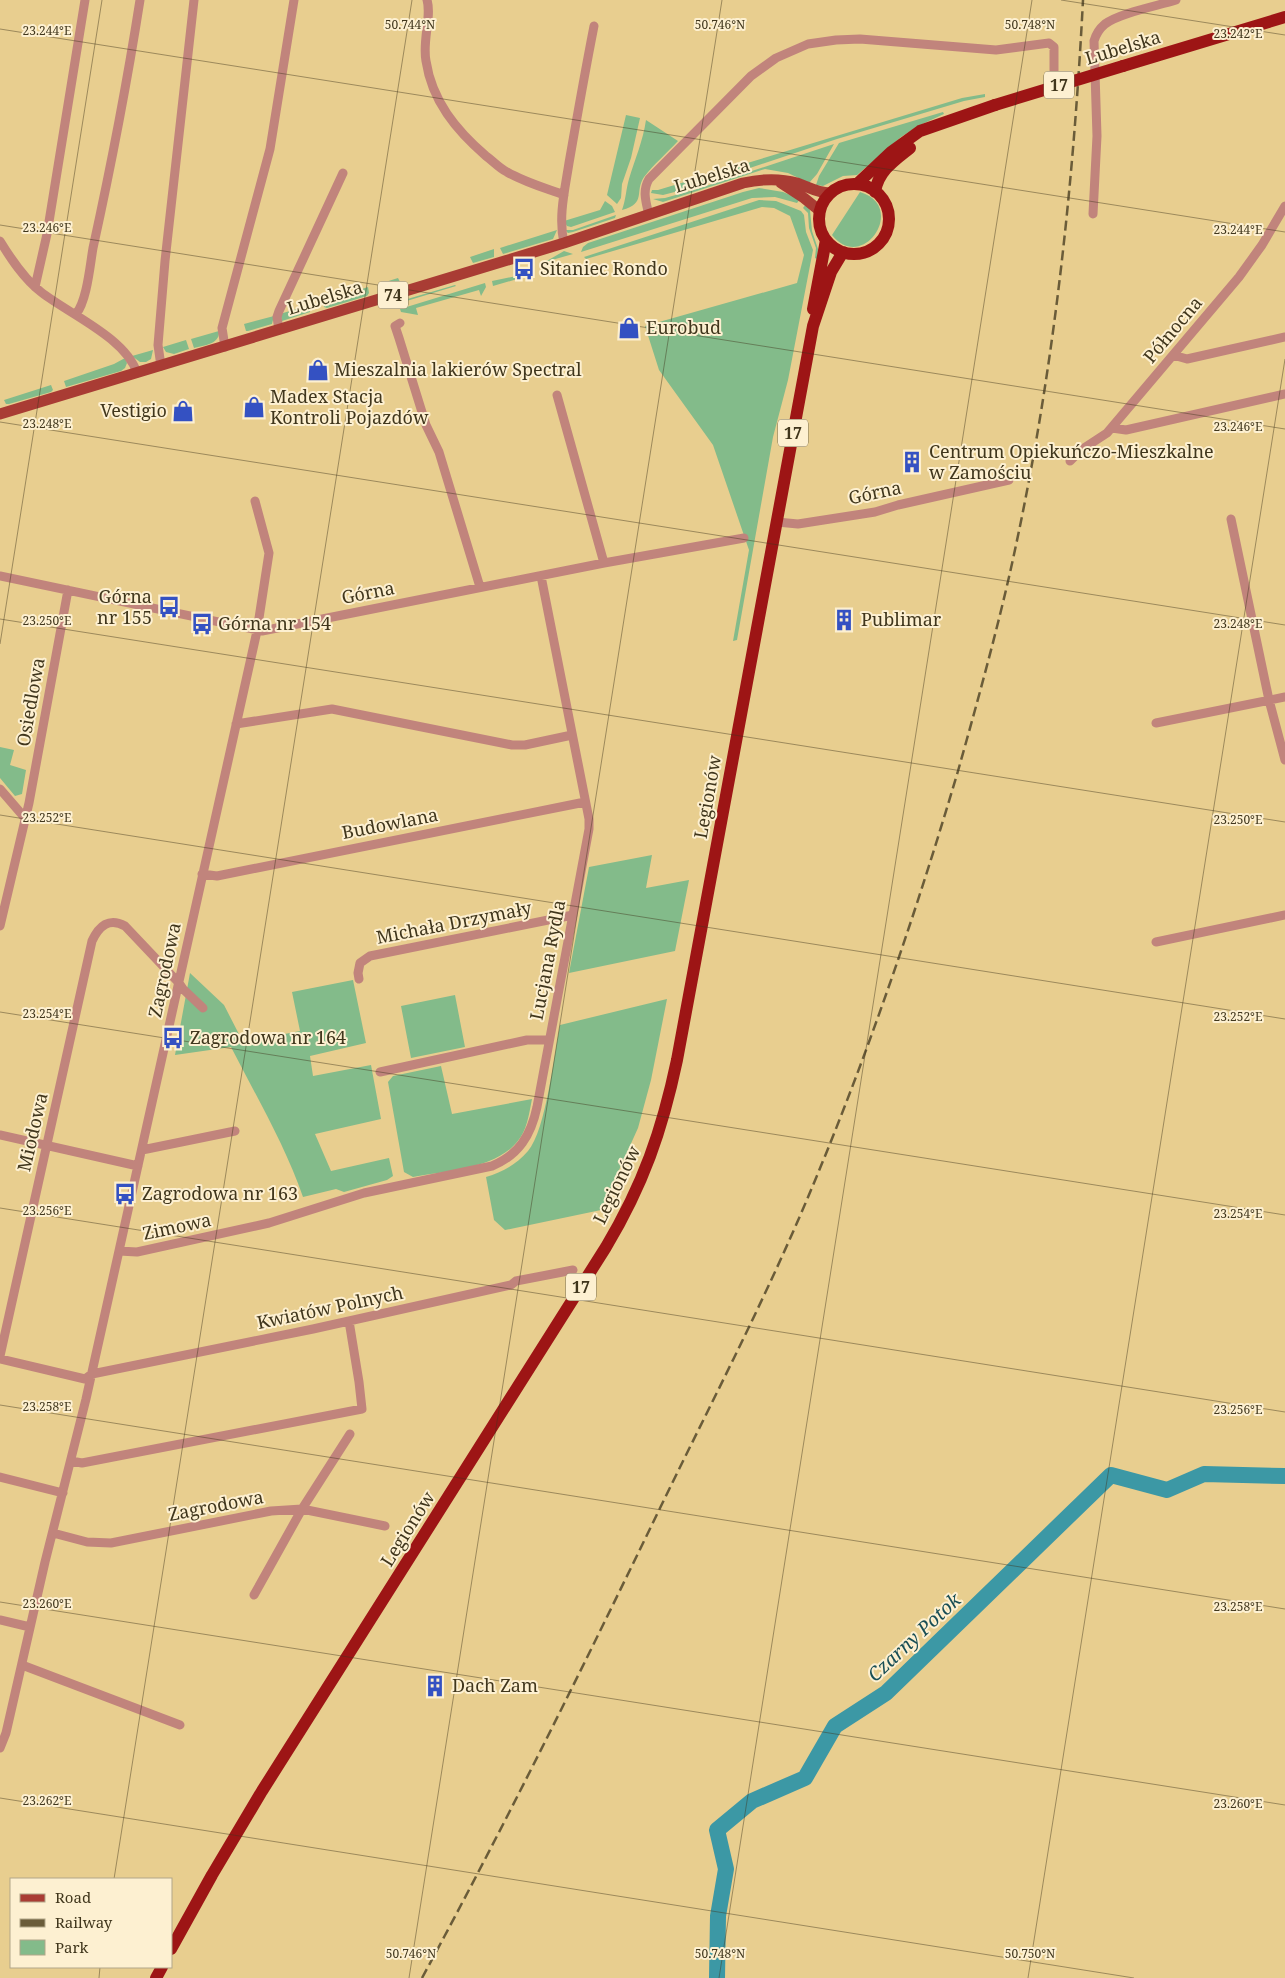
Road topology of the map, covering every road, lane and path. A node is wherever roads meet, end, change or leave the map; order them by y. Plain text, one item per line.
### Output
1 (85, 0) edge
2 (140, 0) edge
3 (194, 0) edge
4 (294, 0) edge
5 (427, 0) edge
6 (1176, 0) edge
7 (1285, 17) edge
8 (594, 26) dead end
9 (1054, 77) dead end
10 (943, 123) junction
11 (343, 173) dead end
12 (775, 180) junction
13 (856, 184) junction
14 (876, 192) junction
15 (830, 193) junction
16 (564, 196) junction
17 (1285, 206) edge
18 (820, 211) junction
19 (1093, 214) dead end
20 (649, 215) junction
21 (826, 240) junction
22 (0, 241) edge
23 (564, 243) junction
24 (843, 252) junction
25 (35, 287) junction
26 (76, 314) junction
27 (400, 323) dead end
28 (813, 326) junction
29 (279, 330) junction
30 (1285, 337) edge
31 (225, 346) junction
32 (1173, 355) junction
33 (162, 366) junction
34 (137, 373) junction
35 (1285, 394) edge
36 (557, 396) dead end
37 (0, 414) edge
38 (1112, 428) junction
39 (1070, 460) dead end
40 (1009, 480) dead end
41 (255, 501) dead end
42 (1231, 519) dead end
43 (777, 522) junction
44 (744, 538) dead end
45 (604, 563) junction
46 (0, 576) edge
47 (541, 576) junction
48 (480, 587) junction
49 (68, 590) junction
50 (257, 631) junction
51 (1285, 697) edge
52 (1269, 700) junction
53 (1156, 723) dead end
54 (236, 724) junction
55 (572, 735) junction
56 (1285, 760) edge
57 (0, 789) edge
58 (585, 802) junction
59 (24, 818) junction
60 (202, 874) junction
61 (573, 915) junction
62 (1285, 915) edge
63 (0, 926) edge
64 (1156, 942) dead end
65 (359, 979) dead end
66 (179, 983) junction
67 (203, 1008) dead end
68 (549, 1040) junction
69 (380, 1072) dead end
70 (234, 1131) dead end
71 (0, 1136) edge
72 (46, 1145) junction
73 (142, 1150) junction
74 (138, 1166) junction
75 (327, 1204) joint
76 (120, 1251) junction
77 (573, 1270) dead end
78 (349, 1321) junction
79 (0, 1357) edge
80 (92, 1374) junction
81 (350, 1434) dead end
82 (71, 1461) junction
83 (0, 1478) edge
84 (63, 1493) junction
85 (302, 1509) junction
86 (385, 1526) dead end
87 (53, 1533) junction
88 (254, 1596) dead end
89 (0, 1620) edge
90 (30, 1627) junction
91 (22, 1665) junction
92 (180, 1725) dead end
93 (3, 1732) edge
94 (0, 1748) edge
95 (172, 1946) edge

1 - 25 street
2 - 26 street
3 - 33 street
4 - 31 street
5 - 16 street
6 - 19 street
7 - 10 highway, Lubelska / 17, bridge
8 - 16 street
9 - 20 street
10 - 13 highway, Lubelska / 17
10 - 14 highway, Lubelska / 17
11 - 29 street
12 - 15 main road, Lubelska / 74
12 - 18 main road, Lubelska
12 - 20 main road, Lubelska / 74
13 - 14 highway
13 - 15 highway, 17
14 - 24 highway
15 - 18 highway
16 - 23 street
17 - 32 street, Północna
18 - 21 highway, 17
20 - 23 main road, Lubelska / 74
21 - 24 highway
21 - 28 highway, Legionów / 17
22 - 25 street
23 - 29 main road, Lubelska / 74
24 - 28 highway, Legionów / 17
25 - 26 street
26 - 34 street
27 - 48 street
28 - 43 highway, Legionów / 17
29 - 31 main road, Lubelska / 74
30 - 32 street
31 - 33 main road, Lubelska / 74
32 - 38 street, Północna
33 - 34 main road, Lubelska / 74
34 - 37 main road, Lubelska / 74
35 - 38 street
36 - 45 street
38 - 39 street, Północna
40 - 43 street, Górna
41 - 50 street, Zagrodowa
42 - 52 street
43 - 95 highway, Legionów / 17
44 - 45 street, Górna
45 - 47 street, Górna
46 - 49 street, Górna
47 - 48 street, Górna
47 - 55 street, Lucjana Rydla
48 - 50 street, Górna
49 - 50 street, Górna
49 - 59 street, Osiedlowa
50 - 54 street, Zagrodowa
51 - 52 street
52 - 53 street
52 - 56 street
54 - 55 street
54 - 60 street, Zagrodowa
55 - 58 street, Lucjana Rydla
57 - 59 street
58 - 60 street, Budowlana
58 - 61 street, Lucjana Rydla
59 - 63 street, Osiedlowa
60 - 66 street, Zagrodowa
61 - 65 street, Michała Drzymały
61 - 68 street, Lucjana Rydla
62 - 64 street
66 - 67 street
66 - 72 street, Miodowa
66 - 73 street, Zagrodowa
68 - 69 street
68 - 75 street, Lucjana Rydla
70 - 73 street
71 - 72 street
72 - 74 street
72 - 79 street, Miodowa
73 - 74 street, Zagrodowa
74 - 76 street, Zagrodowa
75 - 76 street, Zimowa
76 - 80 street, Zagrodowa
77 - 78 street, Kwiatów Polnych
78 - 80 street, Kwiatów Polnych
78 - 82 street
79 - 80 street, Kwiatów Polnych
80 - 82 street, Zagrodowa
81 - 85 street
82 - 84 street, Zagrodowa
83 - 84 street
84 - 87 street, Zagrodowa
85 - 86 street, Zagrodowa
85 - 87 street, Zagrodowa
85 - 88 street
87 - 90 street, Zagrodowa
89 - 90 street
90 - 91 street, Zagrodowa
91 - 92 street
91 - 93 street, Zagrodowa
93 - 94 street, Zagrodowa

